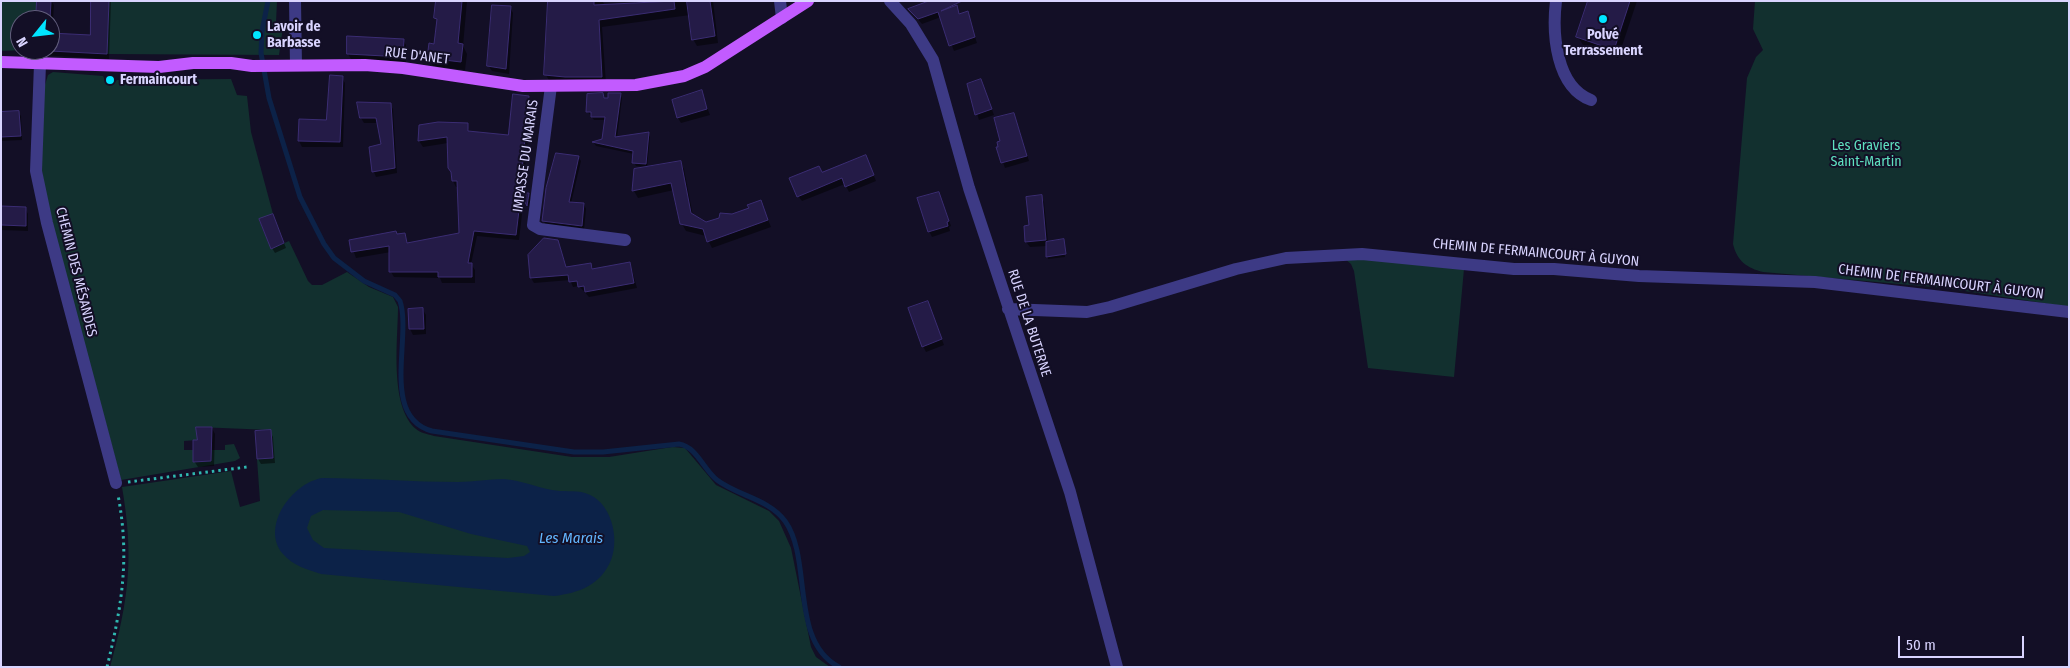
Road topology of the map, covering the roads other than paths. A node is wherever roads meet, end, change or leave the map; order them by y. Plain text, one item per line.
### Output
1 (295, 1) edge
2 (780, 1) edge
3 (808, 1) edge
4 (890, 1) edge
5 (1556, 1) edge
6 (782, 18) junction
7 (1, 62) edge
8 (40, 64) junction
9 (296, 65) junction
10 (551, 86) junction
11 (1591, 100) dead end
12 (625, 240) dead end
13 (1008, 309) junction
14 (2069, 312) edge
15 (116, 483) road end
16 (1117, 667) edge

1 - 9 street
2 - 6 street
3 - 6 main road, RUE D'ANET
4 - 13 street, RUE DE LA BUTERNE
5 - 11 street
6 - 10 main road, RUE D'ANET
7 - 8 main road, RUE D'ANET
8 - 9 main road, RUE D'ANET
8 - 15 street, CHEMIN DES MÉSANDES
9 - 10 main road, RUE D'ANET
10 - 12 street, IMPASSE DU MARAIS
13 - 14 street, CHEMIN DE FERMAINCOURT À GUYON
13 - 16 street, RUE DE LA BUTERNE

